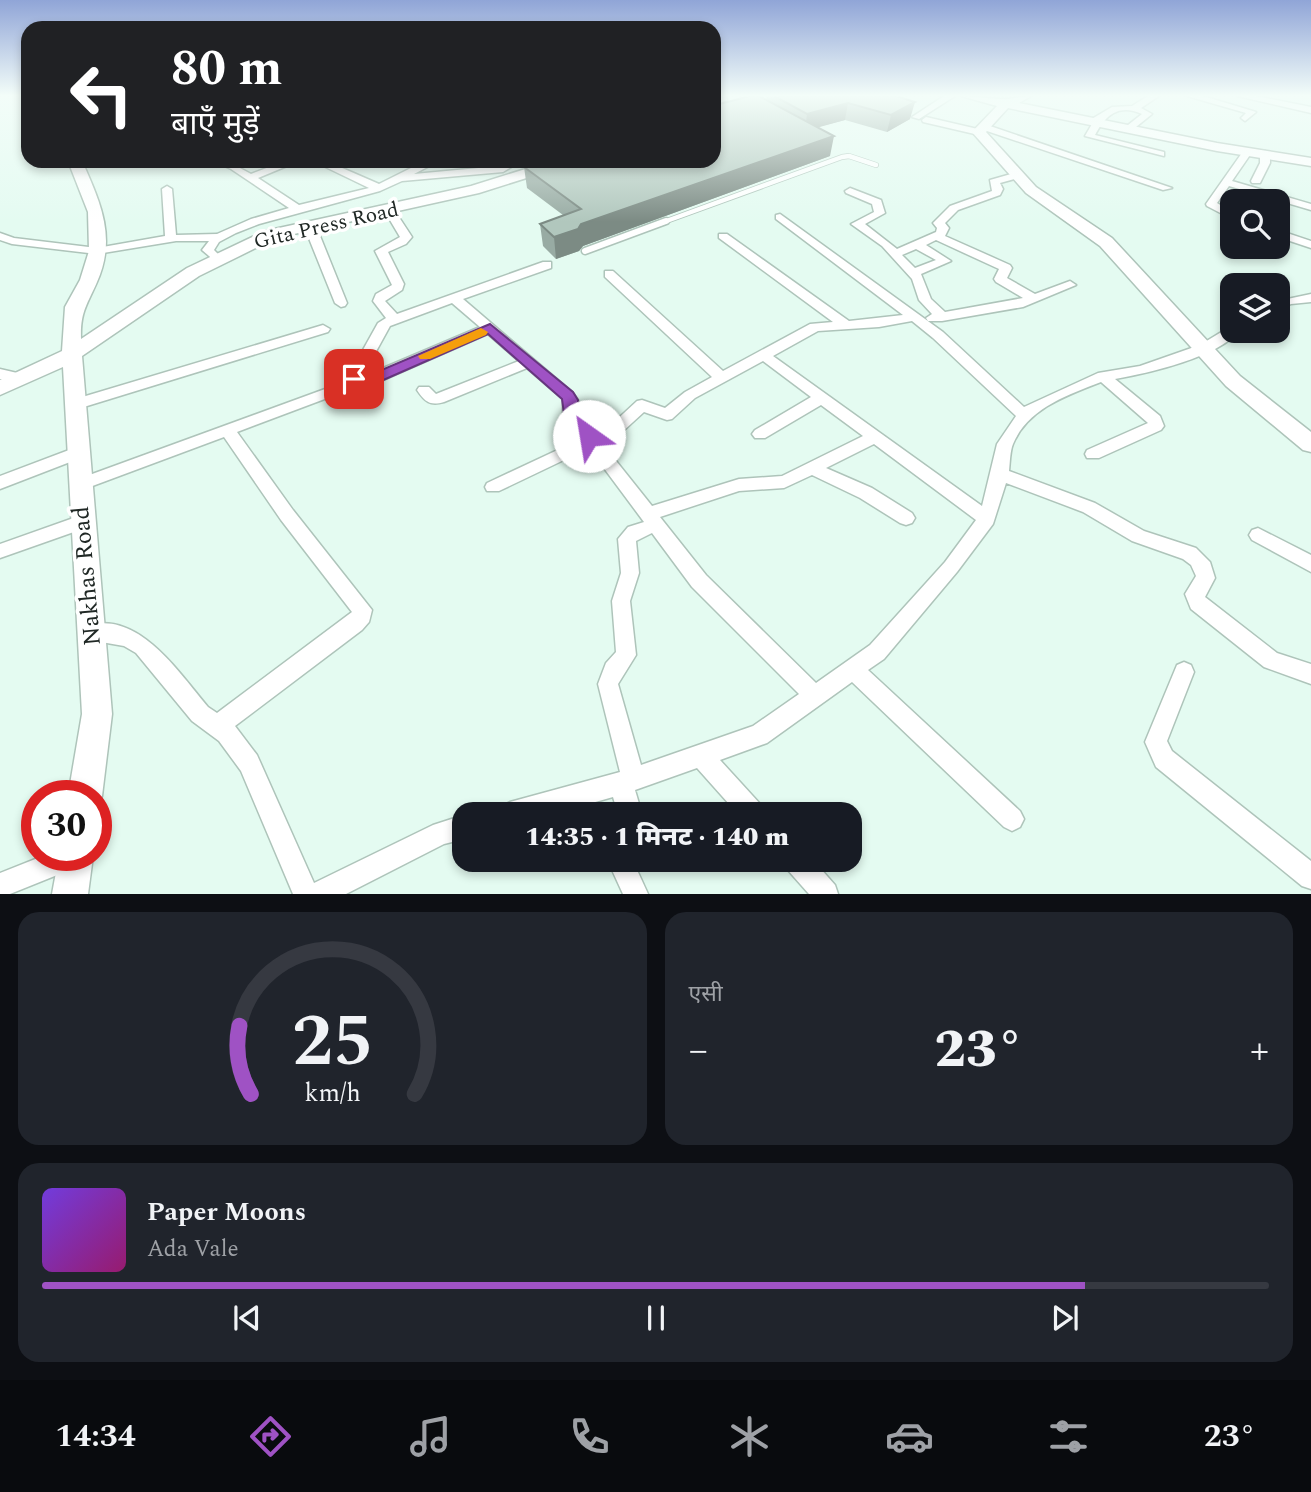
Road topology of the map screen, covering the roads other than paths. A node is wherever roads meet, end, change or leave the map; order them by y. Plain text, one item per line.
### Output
1 (987, 138) edge
2 (1006, 138) edge
3 (1097, 138) edge
4 (1173, 138) edge
5 (831, 151) edge
6 (1247, 152) junction
7 (1161, 154) dead end
8 (1265, 154) junction
9 (842, 157) junction
10 (1311, 162) edge
11 (876, 165) dead end
12 (78, 168) edge
13 (233, 168) edge
14 (276, 168) edge
15 (334, 168) edge
16 (411, 168) edge
17 (418, 168) edge
18 (506, 168) edge
19 (532, 168) edge
20 (414, 170) junction
21 (1018, 176) junction
22 (252, 177) junction
23 (397, 180) junction
24 (1256, 181) dead end
25 (1226, 182) junction
26 (378, 188) junction
27 (1167, 188) dead end
28 (167, 189) dead end
29 (1222, 189) edge
30 (850, 191) dead end
31 (1220, 191) edge
32 (1311, 207) edge
33 (298, 209) junction
34 (1220, 209) edge
35 (389, 210) junction
36 (780, 217) dead end
37 (310, 226) junction
38 (0, 236) edge
39 (723, 236) dead end
40 (935, 236) junction
41 (215, 237) junction
42 (1290, 237) edge
43 (171, 239) junction
44 (916, 244) junction
45 (1311, 245) edge
46 (97, 251) junction
47 (585, 251) dead end
48 (894, 254) junction
49 (216, 258) junction
50 (547, 265) dead end
51 (914, 273) junction
52 (609, 274) dead end
53 (1070, 285) dead end
54 (454, 298) junction
55 (1033, 298) junction
56 (1311, 299) edge
57 (1290, 301) edge
58 (341, 303) dead end
59 (942, 317) junction
60 (394, 319) junction
61 (918, 319) junction
62 (846, 325) junction
63 (490, 328) junction
64 (323, 329) dead end
65 (1220, 339) edge
66 (1205, 348) junction
67 (71, 354) junction
68 (763, 355) junction
69 (529, 362) junction
70 (0, 374) edge
71 (1103, 376) junction
72 (722, 377) junction
73 (21, 378) junction
74 (351, 381) junction
75 (0, 388) edge
76 (424, 390) dead end
77 (821, 398) junction
78 (74, 405) junction
79 (1024, 415) junction
80 (227, 430) junction
81 (760, 434) dead end
82 (874, 437) junction
83 (1307, 437) edge
84 (592, 441) junction
85 (77, 453) junction
86 (1093, 454) dead end
87 (813, 469) junction
88 (1000, 474) junction
89 (0, 483) edge
90 (79, 485) junction
91 (493, 487) dead end
92 (906, 518) dead end
93 (987, 519) junction
94 (650, 520) junction
95 (82, 522) junction
96 (1258, 535) dead end
97 (0, 551) edge
98 (1311, 564) edge
99 (91, 633) junction
100 (853, 669) junction
101 (1184, 672) dead end
102 (1311, 674) edge
103 (815, 695) junction
104 (217, 726) junction
105 (701, 755) junction
106 (87, 780) edge
107 (627, 781) junction
108 (553, 802) edge
109 (629, 802) edge
110 (743, 802) edge
111 (1012, 819) dead end
112 (452, 830) edge
113 (37, 871) edge
114 (72, 871) edge
115 (625, 872) edge
116 (807, 872) edge
117 (1311, 877) edge
118 (0, 886) edge
119 (70, 894) edge
120 (306, 894) edge
121 (319, 894) edge
122 (636, 894) edge
123 (826, 894) edge

1 - 21 main road
2 - 27 street
3 - 7 street
4 - 6 main road
5 - 9 lane
6 - 8 main road
6 - 25 street
8 - 10 main road
8 - 24 street
9 - 11 lane
9 - 47 lane
12 - 46 main road, Nakhas Road
13 - 22 street
14 - 22 street
15 - 26 street
16 - 20 street
17 - 20 street
18 - 23 street
19 - 35 main road, Gita Press Road
20 - 23 street
21 - 40 street
21 - 66 main road
22 - 33 street
23 - 26 street
25 - 29 street
25 - 32 street
26 - 33 street
28 - 43 street
30 - 48 street
31 - 34 street
33 - 41 street
35 - 37 main road, Gita Press Road
35 - 60 street
36 - 61 street
37 - 49 main road, Gita Press Road
37 - 58 street
38 - 46 street
39 - 62 street
40 - 44 street
40 - 55 street
41 - 43 street
41 - 49 street
42 - 45 street
43 - 46 street
44 - 48 street
44 - 51 street
46 - 67 main road, Nakhas Road
48 - 51 street
49 - 67 main road, Gita Press Road
50 - 54 street
51 - 59 street
52 - 72 street
53 - 55 street
54 - 60 street
54 - 63 street
55 - 59 street
56 - 57 street
59 - 61 street
60 - 74 street
61 - 62 street
61 - 79 street
62 - 68 street
63 - 69 street
63 - 74 street
64 - 78 street
65 - 66 street
66 - 71 street
66 - 83 main road
67 - 73 main road, Gita Press Road
67 - 78 main road, Nakhas Road
68 - 72 street
68 - 77 street
69 - 76 street
69 - 84 street
70 - 73 street
71 - 79 street
71 - 86 street
72 - 84 street
73 - 75 main road, Gita Press Road
74 - 80 street
77 - 81 street
77 - 82 street
78 - 85 main road, Nakhas Road
79 - 88 street
80 - 90 street
80 - 104 street
82 - 87 street
82 - 93 street
84 - 91 street
84 - 94 street
85 - 89 street
85 - 90 main road, Nakhas Road
87 - 92 street
87 - 94 street
88 - 93 street
88 - 102 street
90 - 95 main road, Nakhas Road
93 - 100 street
94 - 103 street
94 - 107 street
95 - 97 street
95 - 99 main road, Nakhas Road
96 - 98 street
99 - 104 street
99 - 106 main road, Nakhas Road
100 - 103 street
100 - 111 street
101 - 117 street
103 - 105 street
104 - 120 street
105 - 107 street
105 - 110 street
107 - 108 street
107 - 109 street
112 - 121 street
113 - 118 street
114 - 119 main road
115 - 122 street
116 - 123 street

